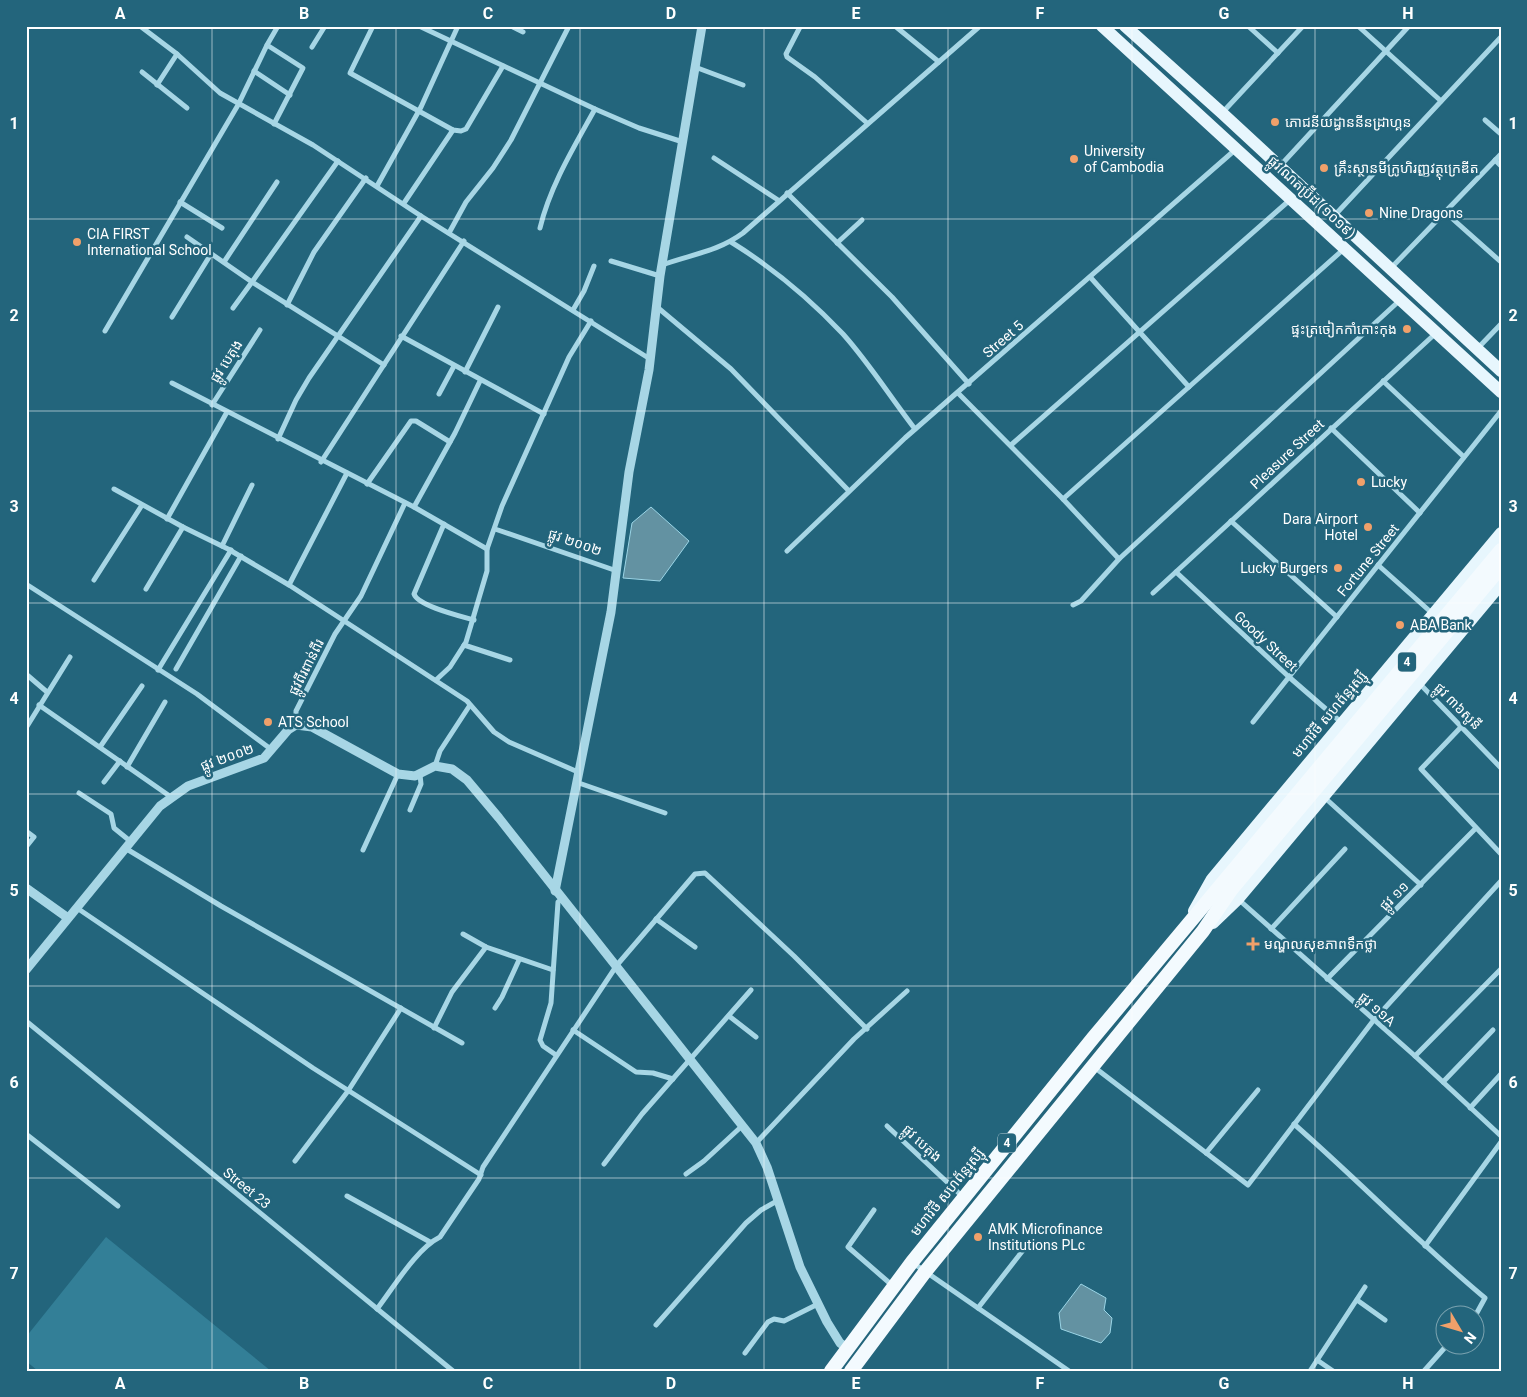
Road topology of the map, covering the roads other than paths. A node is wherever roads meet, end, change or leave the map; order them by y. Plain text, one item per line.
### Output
1 (140, 26) edge
2 (278, 26) edge
3 (325, 26) edge
4 (373, 26) edge
5 (419, 26) edge
6 (458, 26) edge
7 (511, 26) edge
8 (702, 26) edge
9 (800, 26) edge
10 (895, 26) edge
11 (980, 26) edge
12 (1125, 26) edge
13 (1248, 26) edge
14 (1303, 26) edge
15 (1358, 26) edge
16 (1409, 26) edge
17 (568, 28) dead end
18 (1109, 28) edge
19 (523, 32) dead end
20 (1501, 37) edge
21 (452, 42) junction
22 (268, 45) junction
23 (312, 47) dead end
24 (1386, 51) junction
25 (1278, 53) junction
26 (177, 54) junction
27 (939, 62) junction
28 (503, 66) junction
29 (695, 67) junction
30 (254, 71) junction
31 (142, 72) dead end
32 (542, 83) junction
33 (157, 85) junction
34 (743, 86) dead end
35 (290, 95) junction
36 (1441, 100) junction
37 (238, 105) junction
38 (187, 108) dead end
39 (595, 109) junction
40 (420, 110) junction
41 (1222, 113) junction
42 (1485, 120) dead end
43 (867, 123) junction
44 (274, 124) junction
45 (453, 130) junction
46 (1501, 134) edge
47 (683, 142) junction
48 (1237, 148) junction
49 (1501, 154) edge
50 (714, 158) dead end
51 (1494, 160) junction
52 (338, 161) junction
53 (1280, 166) junction
54 (1501, 166) edge
55 (366, 178) junction
56 (277, 182) dead end
57 (377, 186) junction
58 (787, 194) junction
59 (1292, 199) junction
60 (778, 200) junction
61 (180, 202) junction
62 (404, 204) junction
63 (1446, 213) junction
64 (421, 216) junction
65 (1333, 216) junction
66 (862, 220) dead end
67 (222, 228) dead end
68 (540, 228) dead end
69 (449, 233) junction
70 (187, 237) dead end
71 (464, 241) junction
72 (731, 242) junction
73 (837, 243) junction
74 (1345, 248) junction
75 (211, 254) junction
76 (611, 261) dead end
77 (224, 262) junction
78 (1501, 262) edge
79 (662, 265) junction
80 (594, 266) dead end
81 (1391, 268) junction
82 (660, 276) junction
83 (1091, 278) junction
84 (252, 282) junction
85 (1401, 299) junction
86 (287, 305) junction
87 (498, 307) dead end
88 (656, 307) junction
89 (232, 308) dead end
90 (573, 310) junction
91 (172, 317) dead end
92 (591, 322) junction
93 (1501, 324) edge
94 (260, 330) dead end
95 (105, 331) dead end
96 (1140, 332) junction
97 (1436, 332) junction
98 (338, 336) junction
99 (401, 336) junction
100 (1477, 349) junction
101 (651, 359) junction
102 (384, 365) junction
103 (454, 366) junction
104 (1501, 371) edge
105 (464, 372) junction
106 (480, 381) junction
107 (1383, 381) junction
108 (172, 383) dead end
109 (968, 384) junction
110 (1189, 387) junction
111 (1501, 392) edge
112 (958, 393) junction
113 (439, 394) dead end
114 (212, 405) junction
115 (227, 412) junction
116 (1501, 412) edge
117 (544, 414) junction
118 (1331, 428) junction
119 (915, 429) junction
120 (278, 439) junction
121 (450, 442) junction
122 (1011, 445) junction
123 (1464, 457) junction
124 (322, 462) junction
125 (347, 473) junction
126 (367, 484) junction
127 (252, 485) dead end
128 (114, 489) dead end
129 (849, 491) junction
130 (1063, 499) junction
131 (405, 503) junction
132 (142, 506) junction
133 (414, 507) junction
134 (1420, 513) junction
135 (167, 519) junction
136 (1231, 521) junction
137 (444, 524) junction
138 (183, 527) junction
139 (495, 529) junction
140 (1501, 533) edge
141 (222, 546) junction
142 (487, 549) junction
143 (231, 550) junction
144 (1501, 550) edge
145 (786, 551) dead end
146 (241, 556) junction
147 (1119, 559) junction
148 (1378, 565) junction
149 (1501, 567) edge
150 (617, 570) junction
151 (1176, 572) junction
152 (94, 580) dead end
153 (26, 584) edge
154 (1501, 584) edge
155 (289, 585) junction
156 (146, 589) dead end
157 (1153, 593) dead end
158 (1442, 603) junction
159 (1073, 606) dead end
160 (1433, 614) junction
161 (1337, 617) junction
162 (474, 620) junction
163 (345, 622) junction
164 (1467, 625) junction
165 (464, 645) junction
166 (70, 657) dead end
167 (510, 660) dead end
168 (158, 670) junction
169 (176, 670) dead end
170 (26, 674) edge
171 (1288, 678) junction
172 (436, 680) junction
173 (1419, 683) junction
174 (142, 686) dead end
175 (47, 692) junction
176 (165, 702) dead end
177 (39, 705) junction
178 (470, 705) junction
179 (1253, 722) dead end
180 (1342, 723) junction
181 (296, 725) junction
182 (1462, 726) junction
183 (26, 728) edge
184 (100, 747) junction
185 (273, 750) junction
186 (120, 761) junction
187 (435, 766) junction
188 (127, 767) junction
189 (1501, 768) edge
190 (578, 772) junction
191 (398, 774) junction
192 (420, 775) junction
193 (1318, 777) junction
194 (104, 782) dead end
195 (576, 782) junction
196 (80, 793) dead end
197 (1324, 796) junction
198 (171, 797) junction
199 (410, 810) dead end
200 (665, 812) dead end
201 (1476, 828) junction
202 (26, 831) edge
203 (127, 845) junction
204 (26, 847) edge
205 (1345, 849) dead end
206 (362, 850) dead end
207 (1501, 854) edge
208 (1501, 881) edge
209 (1420, 885) junction
210 (26, 888) edge
211 (556, 891) junction
212 (562, 899) junction
213 (1238, 899) junction
214 (76, 908) junction
215 (68, 918) junction
216 (656, 919) junction
217 (1189, 921) junction
218 (1271, 928) junction
219 (1204, 931) junction
220 (463, 934) dead end
221 (694, 946) dead end
222 (486, 947) junction
223 (519, 960) junction
224 (617, 965) junction
225 (1501, 969) edge
226 (26, 970) edge
227 (554, 970) junction
228 (1328, 980) junction
229 (751, 990) dead end
230 (907, 992) dead end
231 (401, 1008) junction
232 (495, 1008) dead end
233 (729, 1016) junction
234 (26, 1021) edge
235 (1373, 1021) junction
236 (434, 1028) junction
237 (867, 1029) junction
238 (573, 1030) junction
239 (1493, 1030) dead end
240 (756, 1037) dead end
241 (462, 1043) dead end
242 (556, 1055) junction
243 (1415, 1056) junction
244 (690, 1060) junction
245 (1092, 1065) junction
246 (1501, 1074) edge
247 (672, 1079) junction
248 (1443, 1082) junction
249 (348, 1090) junction
250 (1258, 1090) dead end
251 (1470, 1108) junction
252 (1294, 1124) junction
253 (742, 1126) junction
254 (887, 1126) dead end
255 (26, 1134) edge
256 (1501, 1136) edge
257 (756, 1142) junction
258 (1501, 1142) edge
259 (1206, 1153) junction
260 (295, 1161) dead end
261 (604, 1164) dead end
262 (481, 1174) junction
263 (686, 1174) dead end
264 (347, 1196) dead end
265 (964, 1197) junction
266 (777, 1201) junction
267 (118, 1206) dead end
268 (874, 1210) dead end
269 (430, 1242) junction
270 (1425, 1246) junction
271 (1024, 1249) dead end
272 (912, 1262) junction
273 (925, 1272) junction
274 (893, 1286) junction
275 (1365, 1288) dead end
276 (1356, 1300) junction
277 (818, 1304) junction
278 (1482, 1304) edge
279 (978, 1308) junction
280 (378, 1309) junction
281 (1384, 1320) dead end
282 (656, 1325) dead end
283 (847, 1348) junction
284 (745, 1353) dead end
285 (1439, 1354) edge
286 (1317, 1360) junction
287 (1060, 1368) edge
288 (453, 1371) edge
289 (832, 1371) edge
290 (851, 1371) edge
291 (1069, 1371) edge
292 (1310, 1371) edge
293 (1332, 1371) edge
294 (1424, 1371) edge

1 - 26 street
2 - 22 street
3 - 23 street
4 - 40 street
5 - 21 street
6 - 21 street
7 - 19 street
8 - 29 street
9 - 43 street
10 - 27 street
11 - 27 street
12 - 41 main road, ផ្លូវ ណតប្រ៊ីដ (១០១៩)
13 - 25 street
14 - 25 street
15 - 24 street
16 - 24 street
17 - 32 street
18 - 48 main road, ផ្លូវ ណតប្រ៊ីដ (១០១៩)
20 - 36 street
21 - 28 street
21 - 40 street
22 - 30 street
22 - 35 street
24 - 36 street
24 - 53 street
25 - 41 street
26 - 33 street
26 - 37 street
27 - 43 street
28 - 32 street
28 - 45 street
29 - 34 street
29 - 47 street
30 - 35 street
30 - 37 street
31 - 33 street
32 - 39 street
32 - 69 street
33 - 38 street
35 - 44 street
36 - 65 street
37 - 44 street
37 - 61 street
39 - 47 street
39 - 68 street
40 - 45 street
40 - 57 street
41 - 53 main road, ផ្លូវ ណតប្រ៊ីដ (១០១៩)
42 - 46 street
43 - 58 street
44 - 52 street
45 - 62 street
47 - 79 street
48 - 59 main road, ផ្លូវ ណតប្រ៊ីដ (១០១៩)
48 - 83 street, Street 5
49 - 51 street
50 - 60 street
51 - 54 street
51 - 63 street
52 - 55 street
52 - 84 street
53 - 65 main road, ផ្លូវ ណតប្រ៊ីដ (១០១៩)
55 - 57 street
55 - 86 street
56 - 77 street
57 - 62 street
58 - 60 street
58 - 73 street
59 - 74 main road, ផ្លូវ ណតប្រ៊ីដ (១០១៩)
59 - 96 street
60 - 72 street
61 - 67 street
61 - 95 street
62 - 64 street
63 - 78 street
63 - 81 street
64 - 69 street
64 - 98 street
65 - 81 main road, ផ្លូវ ណតប្រ៊ីដ (១០១៩)
66 - 73 street
69 - 71 street
70 - 75 street
71 - 90 street
71 - 99 street
72 - 79 street
72 - 119 street
73 - 109 street
74 - 85 main road, ផ្លូវ ណតប្រ៊ីដ (១០១៩)
74 - 110 street
75 - 77 street
75 - 91 street
76 - 82 street
77 - 84 street
79 - 82 street
80 - 90 street
81 - 100 main road, ផ្លូវ ណតប្រ៊ីដ (១០១៩)
82 - 88 street
83 - 96 street
83 - 109 street, Street 5
84 - 86 street
84 - 89 street
85 - 97 main road, ផ្លូវ ណតប្រ៊ីដ (១០១៩)
85 - 147 street
86 - 98 street
87 - 105 street
88 - 101 street
88 - 129 street
90 - 92 street
92 - 101 street
92 - 117 street
93 - 100 street
94 - 114 street, ផ្លូវ បេតុង
96 - 110 street
96 - 122 street
97 - 107 street, Pleasure Street
97 - 111 main road, ផ្លូវ ណតប្រ៊ីដ (១០១៩)
98 - 102 street
98 - 120 street
99 - 102 street
99 - 103 street
100 - 104 main road, ផ្លូវ ណតប្រ៊ីដ (១០១៩)
101 - 150 street
102 - 124 street
103 - 105 street
103 - 113 street
105 - 106 street
106 - 117 street
106 - 121 street
107 - 118 street, Pleasure Street
107 - 123 street
108 - 114 street
109 - 112 street, Street 5
110 - 130 street
112 - 119 street, Street 5
112 - 122 street
114 - 115 street
115 - 120 street
115 - 135 street
116 - 123 street, Fortune Street
117 - 139 street
118 - 134 street
118 - 136 street, Pleasure Street
119 - 129 street, Street 5
120 - 124 street
121 - 126 street
121 - 133 street
122 - 130 street
123 - 134 street, Fortune Street
124 - 125 street
125 - 126 street
125 - 155 street
126 - 131 street
127 - 141 street
128 - 132 street
129 - 145 street, Street 5
130 - 147 street
131 - 133 street
131 - 163 street, ផ្លូវពីរពាន់ពីរ
132 - 135 street
132 - 152 street
133 - 137 street
134 - 148 street, Fortune Street
135 - 138 street
136 - 151 street, Pleasure Street
136 - 161 street
137 - 142 street
137 - 162 street
138 - 141 street
138 - 156 street
139 - 142 street
139 - 150 street, ផ្លូវ ២០០២
140 - 158 main road, មហាវិថី សហព័ន្ធរុស្ស៊ី
141 - 143 street
142 - 162 street
143 - 146 street
143 - 168 street
144 - 193 highway, 4
146 - 155 street
146 - 169 street
147 - 159 street
148 - 160 street
148 - 161 street, Fortune Street
149 - 193 highway, 4
150 - 190 street
151 - 157 street, Pleasure Street
151 - 171 street, Goody Street
153 - 168 street
154 - 164 main road
155 - 163 street
158 - 160 main road, មហាវិថី សហព័ន្ធរុស្ស៊ី
158 - 164 main road
160 - 180 main road, មហាវិថី សហព័ន្ធរុស្ស៊ី
161 - 171 street, Fortune Street
162 - 165 street
163 - 172 street
163 - 181 street, ផ្លូវពីរពាន់ពីរ
164 - 173 main road
165 - 167 street
165 - 172 street
166 - 175 street
168 - 185 street
170 - 175 street
171 - 179 street, Fortune Street
171 - 180 street, Goody Street
172 - 178 street
173 - 182 street, ផ្លូវ ៣៦សូនី
173 - 197 main road
174 - 184 street
175 - 177 street
176 - 188 street
177 - 183 street
177 - 184 street
178 - 187 street
178 - 190 street
180 - 217 main road, មហាវិថី សហព័ន្ធរុស្ស៊ី
181 - 185 street, ផ្លូវ ២០០២
181 - 191 street
182 - 189 street, ផ្លូវ ៣៦សូនី
182 - 201 street
184 - 186 street
185 - 198 street, ផ្លូវ ២០០២
186 - 188 street
186 - 194 street
187 - 192 street
187 - 211 street
188 - 198 street
190 - 195 street
191 - 192 street
191 - 206 street
192 - 199 street
193 - 217 highway, មហាវិថី សហព័ន្ធរុស្ស៊ី / 4
193 - 219 highway, 4
195 - 200 street
195 - 211 street
196 - 203 street
197 - 209 street
197 - 213 main road
198 - 203 street, ផ្លូវ ២០០២
201 - 207 street
201 - 209 street, ផ្លូវ ១១
202 - 204 street
203 - 214 street, ផ្លូវ ២០០២
203 - 231 street
205 - 218 street
208 - 235 street
209 - 228 street, ផ្លូវ ១១
210 - 215 street
211 - 212 street
212 - 224 street
212 - 227 street
213 - 218 street, ផ្លូវ ១១A
213 - 219 main road
214 - 215 street, ផ្លូវ ២០០២
214 - 249 street
215 - 226 street, ផ្លូវ ២០០២
216 - 221 street
216 - 224 street
216 - 237 street
217 - 265 highway, មហាវិថី សហព័ន្ធរុស្ស៊ី / 4
218 - 228 street, ផ្លូវ ១១A
219 - 245 highway, 4
220 - 222 street
222 - 223 street
222 - 236 street
223 - 227 street
223 - 232 street
224 - 238 street
224 - 244 street
225 - 243 street
227 - 242 street
228 - 235 street, ផ្លូវ ១១A
229 - 233 street
230 - 237 street
231 - 236 street
231 - 249 street
233 - 240 street
233 - 244 street
234 - 280 street, Street 23
235 - 243 street, ផ្លូវ ១១A
235 - 252 street
236 - 241 street
237 - 257 street
238 - 242 street
238 - 247 street
239 - 248 street
242 - 262 street
243 - 248 street, ផ្លូវ ១១A
244 - 247 street
244 - 253 street
245 - 259 street
245 - 273 highway, 4
246 - 251 street
247 - 261 street
248 - 251 street, ផ្លូវ ១១A
249 - 260 street
249 - 262 street
250 - 259 street
251 - 256 street, ផ្លូវ ១១A
252 - 259 street
252 - 270 street
253 - 257 street
253 - 263 street
254 - 265 street, ផ្លូវ បេតុង
255 - 267 street
257 - 266 street
258 - 270 street
262 - 269 street
264 - 269 street
265 - 272 highway, មហាវិថី សហព័ន្ធរុស្ស៊ី / 4
266 - 277 street
266 - 282 street
268 - 274 street
269 - 280 street
270 - 278 street
271 - 279 street
272 - 273 street
272 - 274 highway, មហាវិថី សហព័ន្ធរុស្ស៊ី / 4
273 - 279 street
273 - 290 highway, 4
274 - 283 highway, មហាវិថី សហព័ន្ធរុស្ស៊ី / 4
275 - 276 street
276 - 281 street
276 - 286 street
277 - 283 street
277 - 284 street
279 - 287 street
280 - 288 street, Street 23
283 - 289 highway, មហាវិថី សហព័ន្ធរុស្ស៊ី / 4
285 - 294 street
286 - 292 street
286 - 293 street
287 - 291 street

